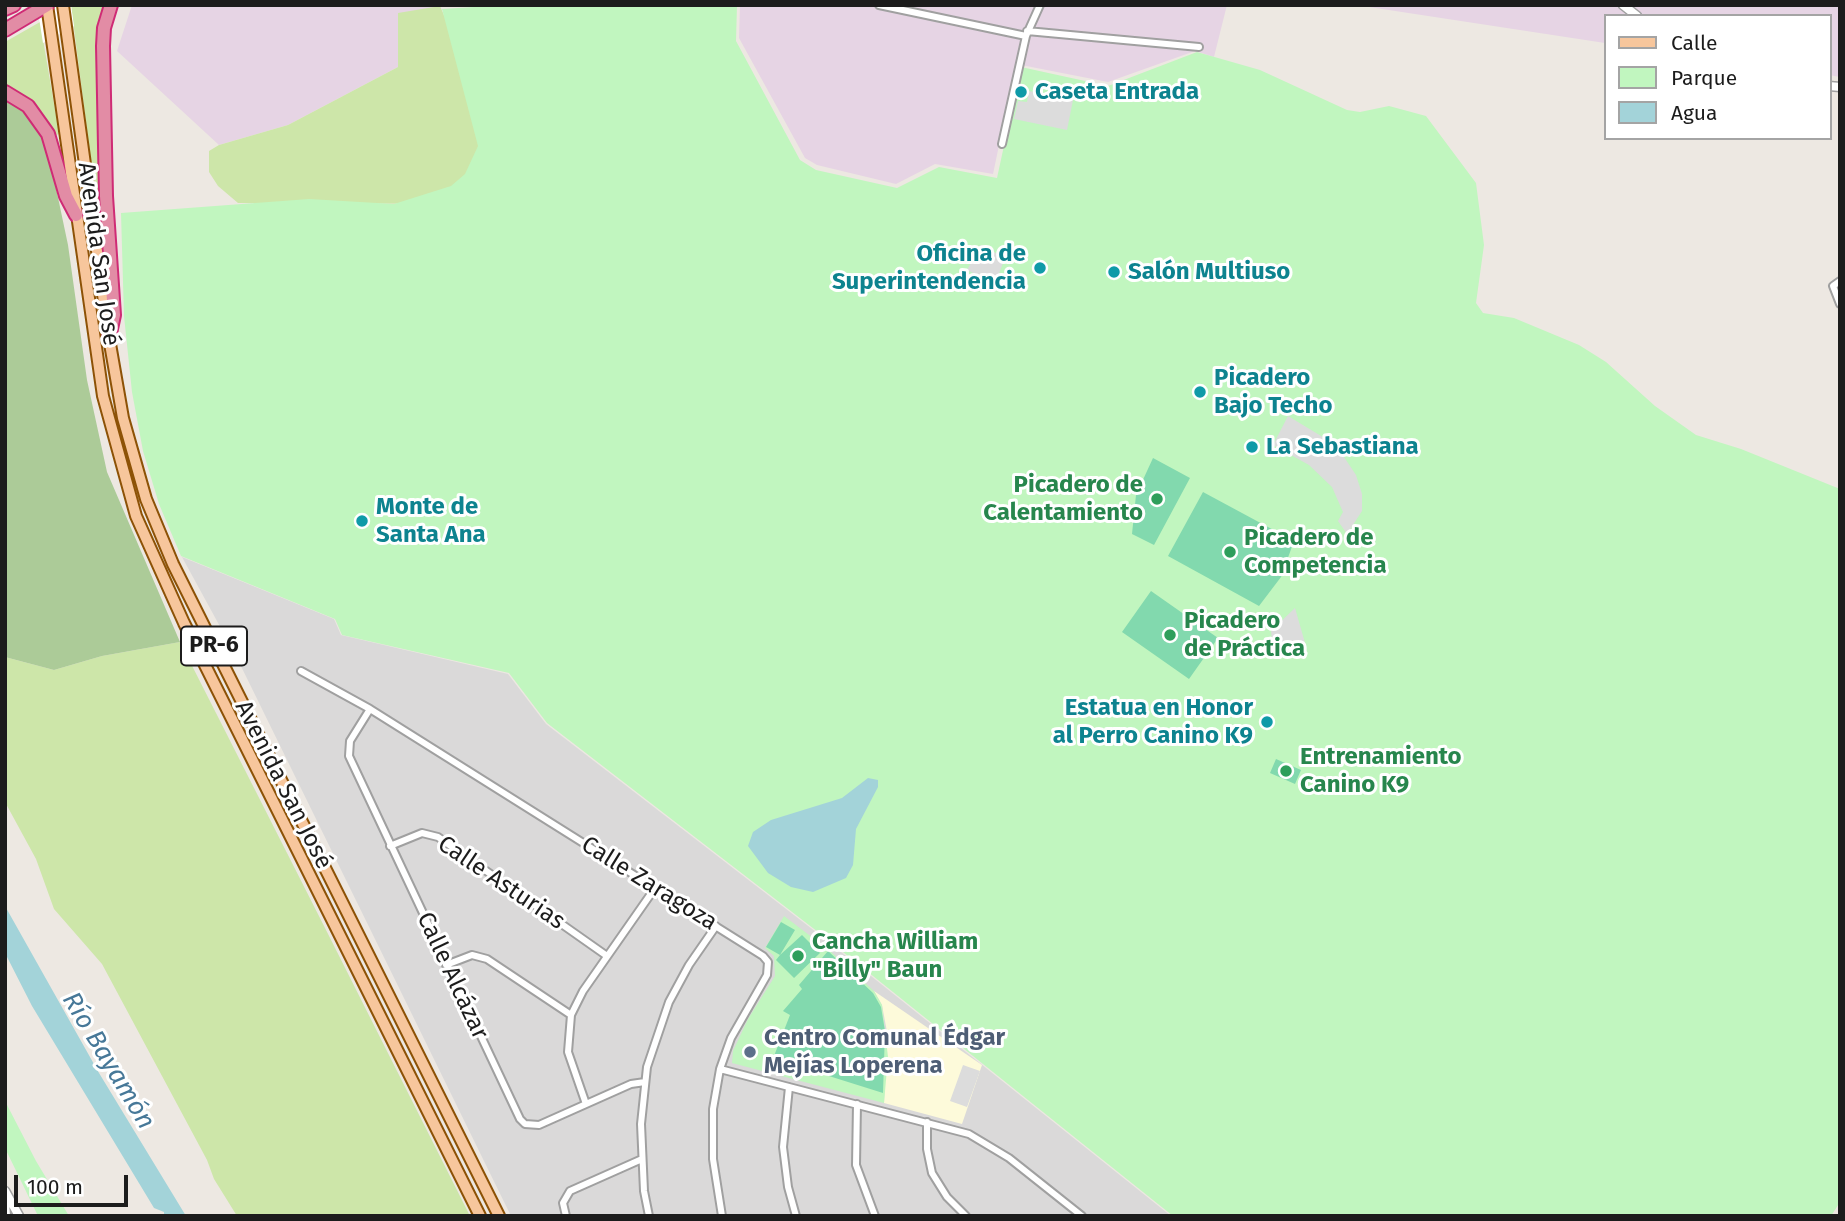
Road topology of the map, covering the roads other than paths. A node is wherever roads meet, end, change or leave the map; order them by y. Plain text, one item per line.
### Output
1 (14, 5) edge
2 (47, 5) edge
3 (64, 5) edge
4 (111, 5) edge
5 (879, 5) edge
6 (1040, 5) edge
7 (5, 9) edge
8 (5, 30) edge
9 (1027, 34) junction
10 (1199, 47) dead end
11 (5, 92) edge
12 (1002, 144) dead end
13 (76, 215) junction
14 (1840, 281) edge
15 (1840, 304) edge
16 (109, 338) junction
17 (301, 671) dead end
18 (369, 709) junction
19 (390, 846) junction
20 (655, 888) junction
21 (716, 926) junction
22 (607, 956) junction
23 (446, 965) junction
24 (571, 1015) junction
25 (720, 1069) junction
26 (645, 1082) junction
27 (789, 1087) junction
28 (586, 1104) junction
29 (857, 1104) junction
30 (928, 1122) junction
31 (642, 1159) junction
32 (5, 1191) edge
33 (5, 1202) edge
34 (6, 1216) edge
35 (19, 1216) edge
36 (480, 1216) edge
37 (499, 1216) edge
38 (566, 1216) edge
39 (649, 1216) edge
40 (722, 1216) edge
41 (796, 1216) edge
42 (875, 1216) edge
43 (967, 1216) edge
44 (1082, 1216) edge

1 - 7 highway
2 - 8 highway
2 - 13 main road, Avenida San José / PR-6
3 - 16 main road, Avenida San José / PR-6
4 - 16 highway
5 - 9 street
6 - 9 street
9 - 10 street
9 - 12 street
11 - 13 highway
13 - 36 main road, Avenida San José / PR-6
14 - 15 street
16 - 37 main road, Avenida San José / PR-6
17 - 18 street, Calle Zaragoza
18 - 19 street, Calle Alcázar
18 - 20 street, Calle Zaragoza
19 - 22 street, Calle Asturias
19 - 23 street, Calle Alcázar
20 - 21 street, Calle Zaragoza
20 - 22 street
21 - 25 street, Calle Zaragoza
21 - 26 street
22 - 24 street
23 - 24 street
23 - 28 street, Calle Alcázar
24 - 28 street
25 - 27 street
25 - 40 street, Calle Zaragoza
26 - 28 street, Calle Alcázar
26 - 31 street
27 - 29 street
27 - 41 street
29 - 30 street
29 - 42 street
30 - 43 street
30 - 44 street
31 - 38 street
31 - 39 street
32 - 35 street
33 - 34 street

